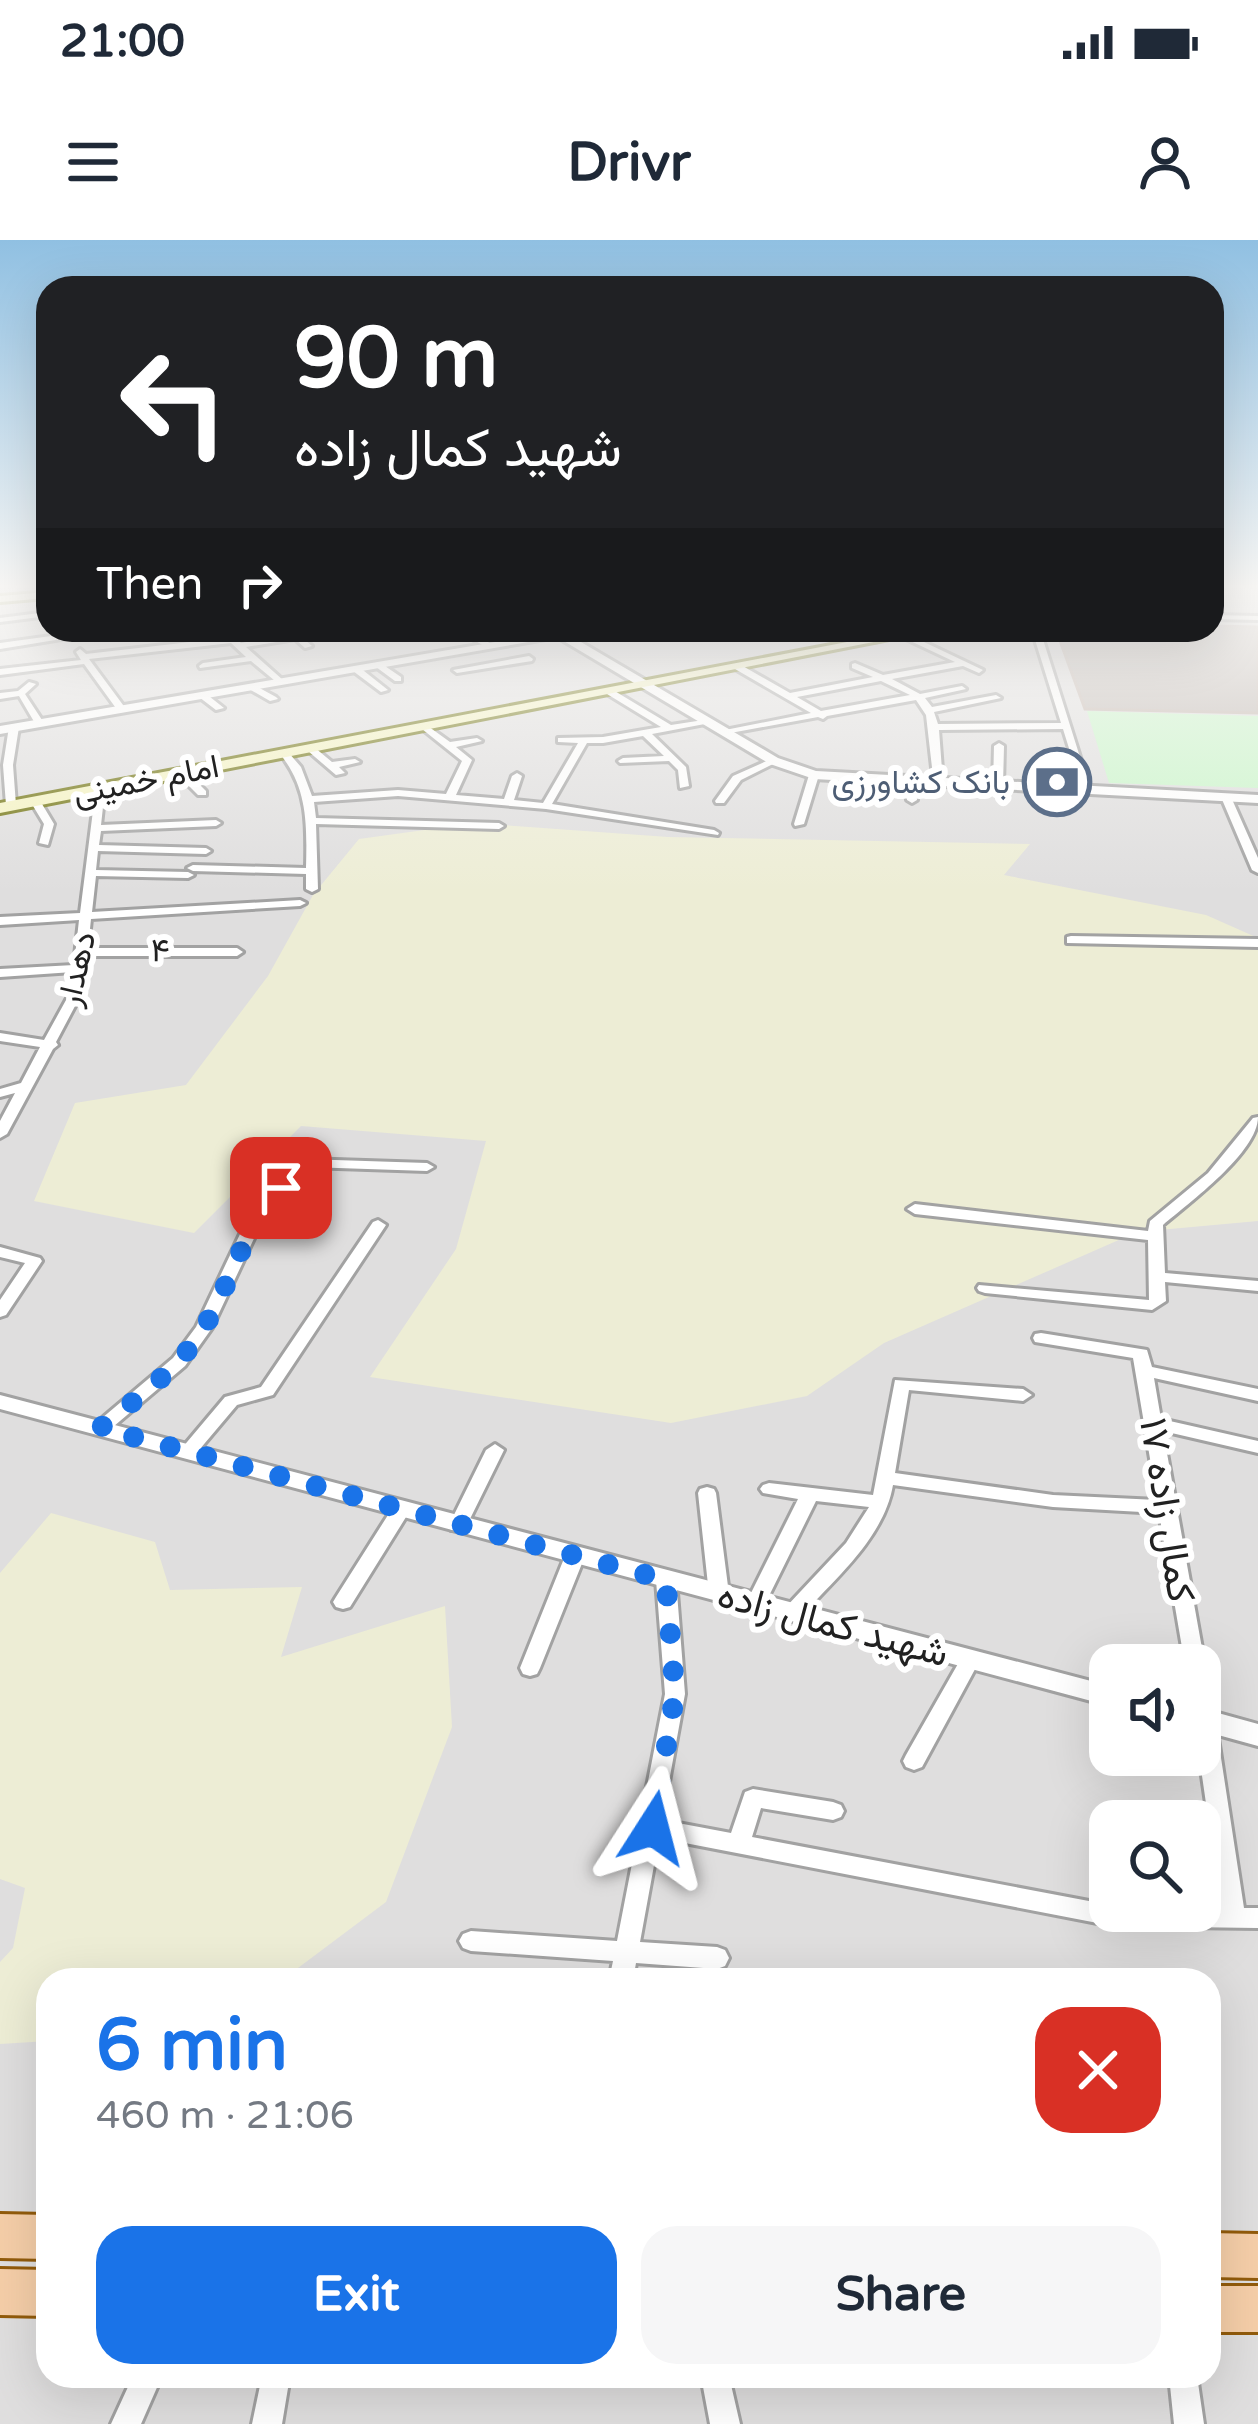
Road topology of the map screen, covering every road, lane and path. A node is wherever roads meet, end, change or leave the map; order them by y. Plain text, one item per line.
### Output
1 (105, 689) edge
2 (240, 689) edge
3 (255, 689) edge
4 (626, 689) edge
5 (653, 689) edge
6 (776, 689) edge
7 (831, 689) edge
8 (905, 689) edge
9 (962, 689) dead end
10 (1055, 689) edge
11 (610, 692) junction
12 (202, 695) junction
13 (23, 696) dead end
14 (788, 696) junction
15 (925, 698) junction
16 (996, 698) dead end
17 (273, 699) dead end
18 (219, 708) dead end
19 (121, 710) junction
20 (932, 710) junction
21 (823, 716) junction
22 (707, 721) junction
23 (40, 723) junction
24 (1067, 726) junction
25 (425, 727) junction
26 (934, 727) junction
27 (7, 728) edge
28 (670, 728) junction
29 (725, 731) junction
30 (646, 733) junction
31 (561, 740) dead end
32 (584, 740) junction
33 (477, 741) dead end
34 (448, 745) junction
35 (1000, 746) dead end
36 (311, 748) junction
37 (620, 750) junction
38 (285, 754) junction
39 (673, 758) junction
40 (774, 760) junction
41 (356, 762) dead end
42 (182, 773) junction
43 (814, 775) junction
44 (517, 776) dead end
45 (910, 782) junction
46 (938, 783) junction
47 (684, 785) dead end
48 (998, 786) junction
49 (100, 789) junction
50 (1087, 790) junction
51 (202, 794) dead end
52 (451, 795) junction
53 (1226, 797) junction
54 (308, 799) junction
55 (1258, 799) edge
56 (912, 800) dead end
57 (35, 801) junction
58 (720, 801) dead end
59 (508, 802) junction
60 (546, 806) junction
61 (3, 807) edge
62 (309, 821) junction
63 (216, 823) dead end
64 (799, 824) dead end
65 (499, 826) dead end
66 (99, 828) junction
67 (714, 833) dead end
68 (44, 843) dead end
69 (97, 848) junction
70 (1258, 869) edge
71 (190, 871) junction
72 (311, 871) junction
73 (94, 874) junction
74 (312, 889) dead end
75 (178, 894) dead end
76 (300, 903) dead end
77 (89, 916) junction
78 (0, 921) edge
79 (1071, 940) dead end
80 (1258, 943) edge
81 (84, 952) junction
82 (237, 952) dead end
83 (81, 968) junction
84 (0, 973) edge
85 (0, 1037) edge
86 (51, 1045) junction
87 (28, 1085) junction
88 (0, 1093) edge
89 (1258, 1121) edge
90 (0, 1134) edge
91 (427, 1167) dead end
92 (915, 1209) dead end
93 (378, 1225) dead end
94 (1152, 1236) junction
95 (0, 1252) edge
96 (1159, 1277) junction
97 (1258, 1286) edge
98 (985, 1288) dead end
99 (0, 1312) edge
100 (1041, 1338) dead end
101 (1142, 1363) junction
102 (1023, 1395) dead end
103 (1258, 1395) edge
104 (0, 1402) edge
105 (1154, 1423) junction
106 (100, 1428) junction
107 (1258, 1447) edge
108 (495, 1450) dead end
109 (188, 1451) junction
110 (886, 1478) junction
111 (769, 1489) dead end
112 (707, 1493) dead end
113 (810, 1494) junction
114 (881, 1502) junction
115 (1167, 1507) junction
116 (402, 1509) junction
117 (458, 1525) junction
118 (575, 1556) junction
119 (666, 1580) junction
120 (718, 1594) junction
121 (343, 1602) dead end
122 (755, 1604) junction
123 (792, 1613) junction
124 (1191, 1644) edge
125 (970, 1660) junction
126 (530, 1668) dead end
127 (1089, 1691) edge
128 (1221, 1725) edge
129 (1258, 1735) edge
130 (914, 1761) dead end
131 (1216, 1776) edge
132 (833, 1811) dead end
133 (653, 1828) junction
134 (739, 1844) junction
135 (1246, 1918) edge
136 (471, 1941) dead end
137 (627, 1953) junction
138 (717, 1958) dead end
139 (623, 1968) edge
140 (0, 2236) edge
141 (36, 2236) edge
142 (1221, 2255) edge
143 (1258, 2256) edge
144 (0, 2292) edge
145 (36, 2293) edge
146 (1221, 2308) edge
147 (1258, 2309) edge
148 (142, 2388) edge
149 (274, 2388) edge
150 (718, 2388) edge
151 (1184, 2388) edge
152 (126, 2424) edge
153 (267, 2424) edge
154 (725, 2424) edge
155 (1189, 2424) edge

1 - 19 street
2 - 12 street
3 - 17 street
4 - 11 main road, امام خمینی
5 - 22 street
6 - 14 street
7 - 14 street
8 - 15 street
9 - 15 street
10 - 24 street
11 - 25 main road, امام خمینی
11 - 28 street
12 - 18 street
12 - 19 street
13 - 23 street
14 - 21 street
15 - 20 street
15 - 21 street
16 - 20 street
19 - 23 street
20 - 26 street
21 - 29 street
22 - 28 street
22 - 29 street
23 - 27 street
24 - 26 street
24 - 50 street
25 - 34 street
25 - 36 main road, امام خمینی
26 - 46 street
27 - 61 street
28 - 30 street
29 - 40 street
30 - 37 street
30 - 39 street
31 - 32 street
32 - 37 street
32 - 60 street
33 - 34 street
34 - 52 street
35 - 48 street
36 - 38 main road, امام خمینی
36 - 41 street
37 - 39 street
38 - 42 main road, امام خمینی
38 - 54 street
39 - 47 street
40 - 43 street
40 - 58 street
42 - 49 main road, امام خمینی
42 - 51 street
43 - 45 street
43 - 64 street
44 - 59 street
45 - 46 street
45 - 56 street
46 - 48 street
48 - 50 street
49 - 57 main road, امام خمینی
49 - 66 street, دهدار
50 - 53 street
52 - 54 street
52 - 59 street
53 - 55 street
53 - 70 street
54 - 62 street
57 - 61 main road, امام خمینی
57 - 68 street
59 - 60 street
60 - 67 street
62 - 65 street
62 - 72 street
63 - 66 street
66 - 69 street, دهدار
69 - 71 street
69 - 73 street, دهدار
71 - 72 street
71 - 73 street
71 - 75 street
72 - 74 street
73 - 77 street, دهدار
76 - 77 street
77 - 78 street
77 - 81 street, دهدار
79 - 80 street
81 - 82 street, ۴
81 - 83 street, دهدار
83 - 84 street
83 - 86 street, دهدار
85 - 86 street
86 - 87 street, دهدار
87 - 88 street
87 - 90 street, دهدار
89 - 94 street
91 - 106 street
92 - 94 street
93 - 109 street
94 - 96 street
95 - 99 street
96 - 97 street
96 - 98 street
100 - 101 street
101 - 103 street
101 - 105 street, کمال زاده ۱۷
102 - 110 street
104 - 106 street, شهید کمال زاده
105 - 107 street
105 - 115 street, کمال زاده ۱۷
106 - 109 street, شهید کمال زاده
108 - 117 street
109 - 116 street, شهید کمال زاده
110 - 114 street
110 - 115 street
111 - 113 street
112 - 120 street
113 - 114 street
113 - 122 street
114 - 123 street
115 - 124 street, کمال زاده ۱۷
116 - 117 street, شهید کمال زاده
116 - 121 street
117 - 118 street, شهید کمال زاده
118 - 119 street, شهید کمال زاده
118 - 126 street
119 - 120 street, شهید کمال زاده
119 - 133 street
120 - 122 street, شهید کمال زاده
122 - 123 street, شهید کمال زاده
123 - 125 street, شهید کمال زاده
125 - 127 street, شهید کمال زاده
125 - 130 street
128 - 129 street
131 - 135 street
132 - 134 street
133 - 134 street
133 - 137 street
134 - 135 street
136 - 137 street
137 - 138 street
137 - 139 street
140 - 141 main road
142 - 143 main road
144 - 145 main road
146 - 147 main road
148 - 152 street
149 - 153 street
150 - 154 street
151 - 155 street

